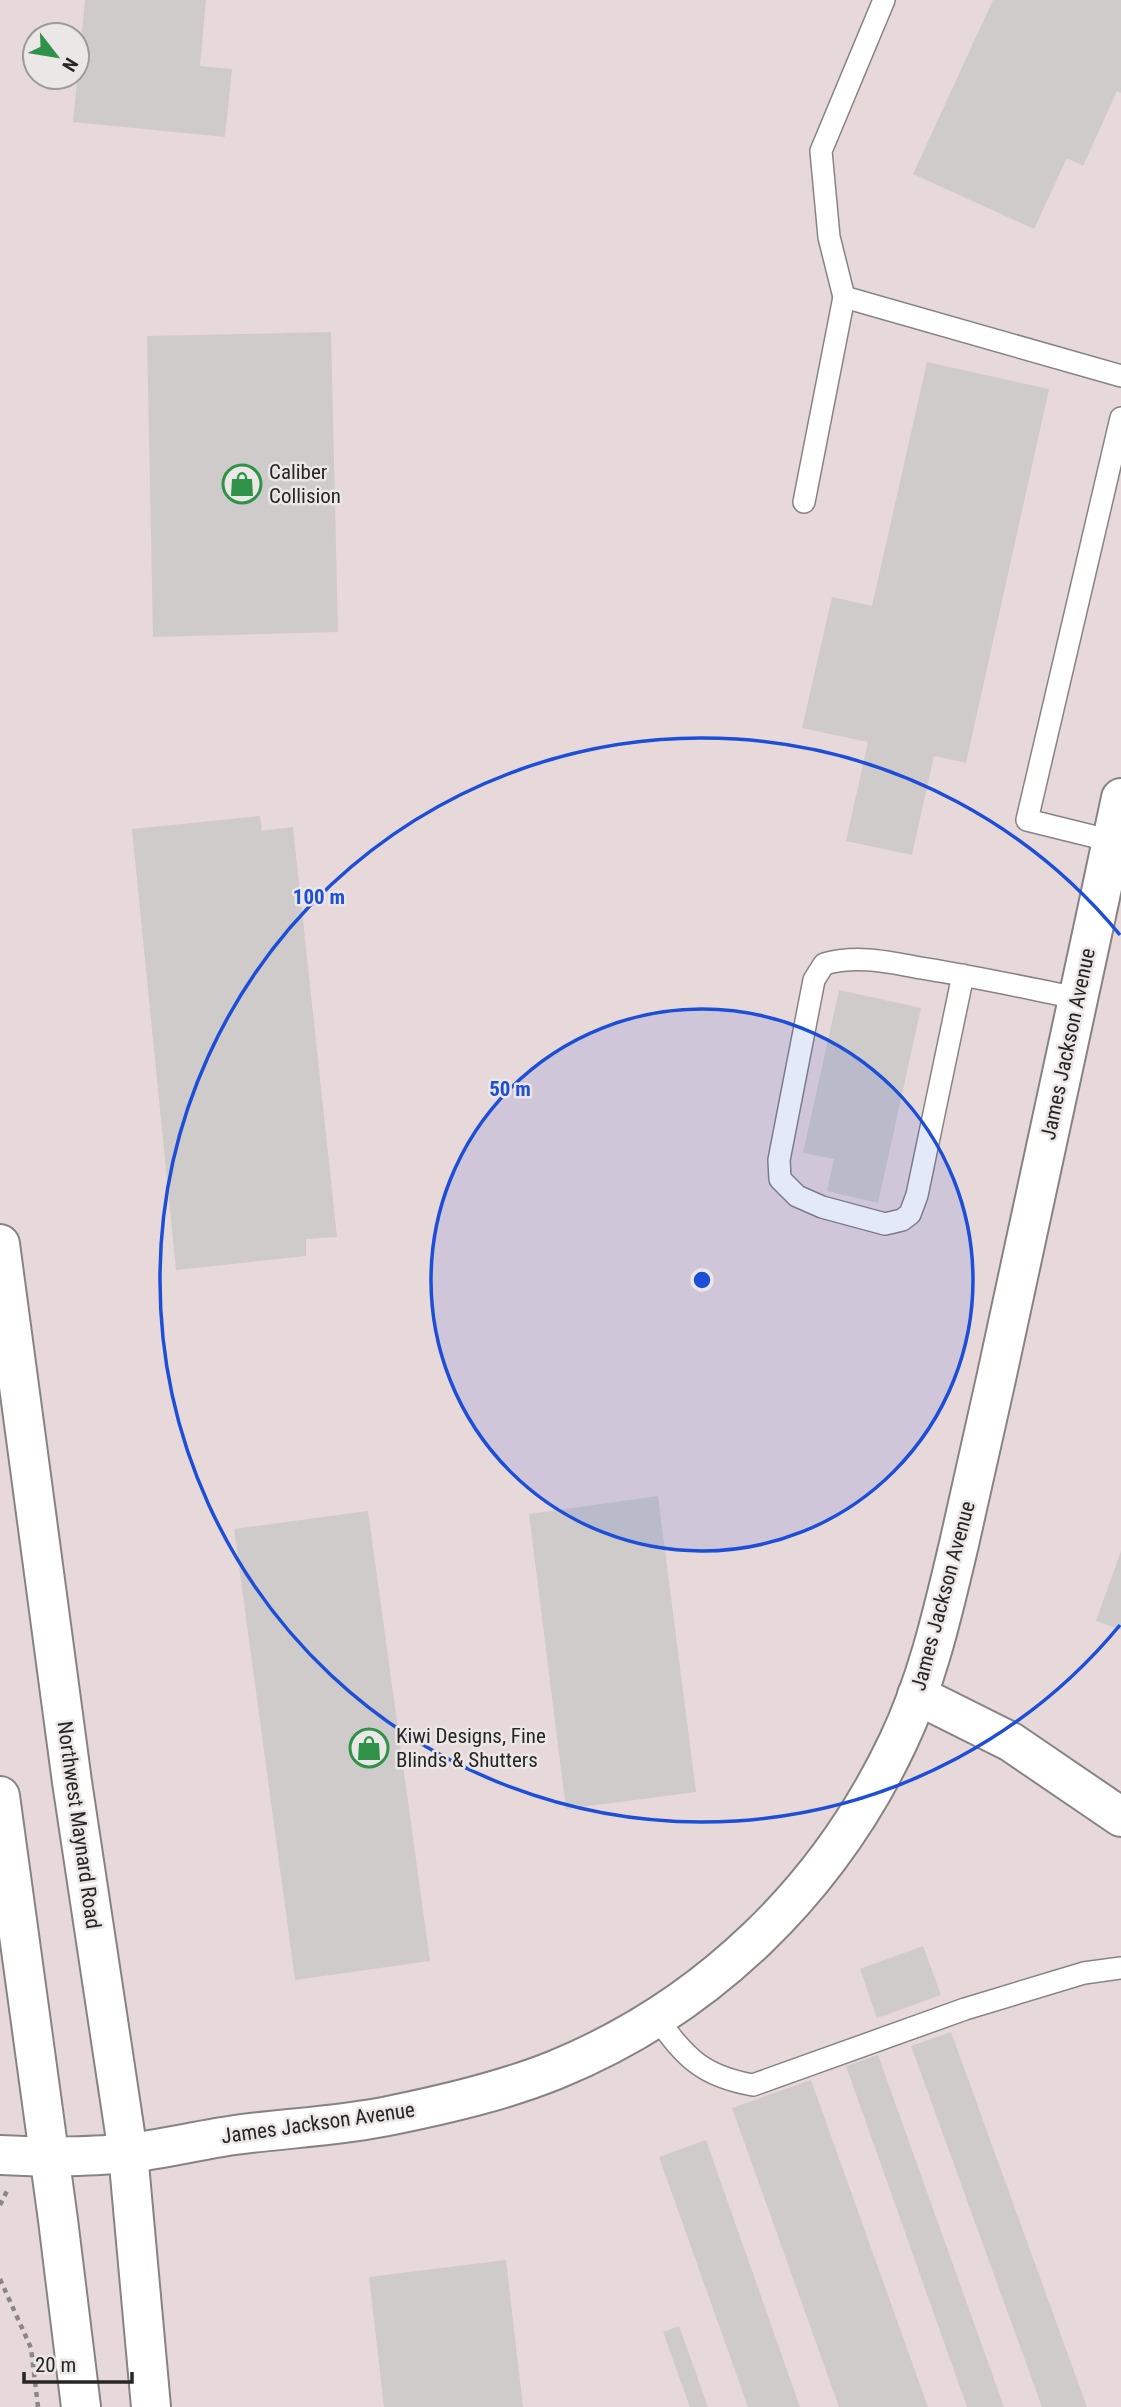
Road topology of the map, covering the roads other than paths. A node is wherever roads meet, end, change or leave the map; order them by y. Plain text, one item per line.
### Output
1 (884, 0) edge
2 (844, 297) junction
3 (1121, 376) edge
4 (1121, 418) edge
5 (804, 502) dead end
6 (1121, 798) edge
7 (1112, 841) junction
8 (963, 975) junction
9 (1077, 998) junction
10 (0, 1244) edge
11 (917, 1695) junction
12 (0, 1796) edge
13 (1121, 1817) edge
14 (1121, 1968) edge
15 (656, 2017) junction
16 (128, 2153) junction
17 (0, 2155) edge
18 (49, 2157) junction
19 (81, 2407) edge
20 (151, 2407) edge

1 - 2 lane
2 - 3 lane
2 - 5 lane
4 - 7 lane
6 - 7 street, James Jackson Avenue
7 - 9 street, James Jackson Avenue
8 - 8 lane
8 - 9 lane
9 - 11 street, James Jackson Avenue
10 - 16 street, Northwest Maynard Road
11 - 13 street
11 - 15 street, James Jackson Avenue
12 - 18 street
14 - 15 lane
15 - 16 street, James Jackson Avenue
16 - 18 street, James Jackson Avenue
16 - 20 street, Northwest Maynard Road
17 - 18 street, James Jackson Avenue
18 - 19 street

